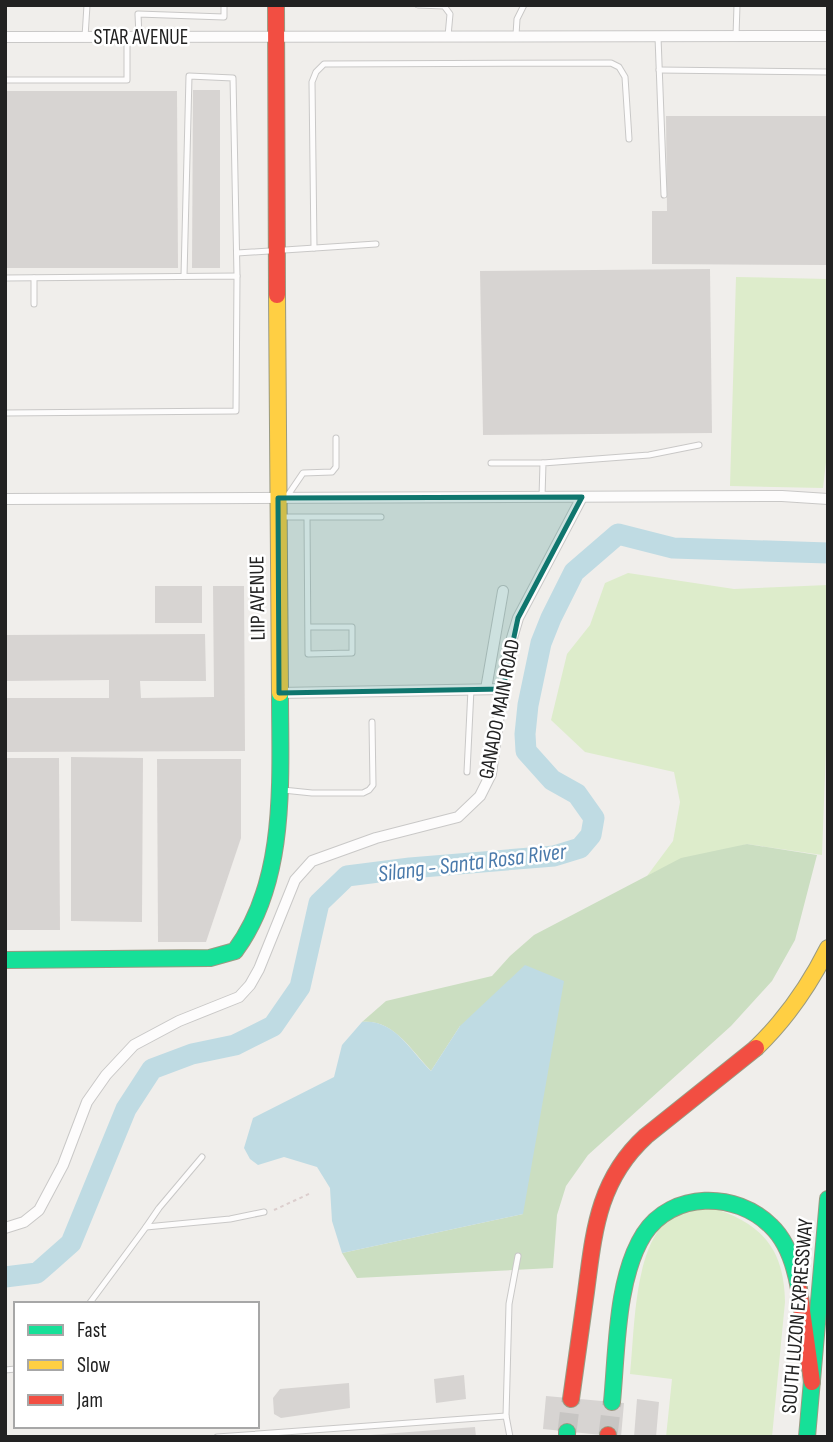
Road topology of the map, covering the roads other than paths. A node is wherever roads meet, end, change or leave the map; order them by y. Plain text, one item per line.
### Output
1 (88, 5) edge
2 (224, 5) edge
3 (276, 5) edge
4 (418, 5) edge
5 (524, 5) edge
6 (737, 5) edge
7 (276, 36) junction
8 (448, 36) junction
9 (515, 36) junction
10 (736, 36) junction
11 (828, 36) edge
12 (5, 37) edge
13 (85, 37) junction
14 (127, 37) junction
15 (139, 37) junction
16 (658, 37) junction
17 (659, 70) junction
18 (828, 72) edge
19 (5, 80) edge
20 (629, 139) dead end
21 (664, 195) dead end
22 (376, 244) dead end
23 (314, 248) junction
24 (277, 251) junction
25 (237, 253) junction
26 (184, 276) junction
27 (237, 276) junction
28 (5, 278) edge
29 (34, 278) junction
30 (34, 304) dead end
31 (5, 413) edge
32 (335, 438) dead end
33 (699, 445) dead end
34 (491, 463) dead end
35 (543, 463) junction
36 (542, 497) junction
37 (582, 497) junction
38 (282, 498) junction
39 (5, 499) edge
40 (828, 499) edge
41 (278, 517) junction
42 (381, 517) dead end
43 (307, 518) junction
44 (503, 591) dead end
45 (308, 627) junction
46 (503, 688) junction
47 (471, 689) junction
48 (486, 689) junction
49 (279, 693) junction
50 (373, 722) dead end
51 (467, 772) dead end
52 (280, 790) junction
53 (828, 948) edge
54 (5, 960) edge
55 (202, 1157) dead end
56 (828, 1199) edge
57 (264, 1212) road end
58 (146, 1227) junction
59 (5, 1228) edge
60 (518, 1256) dead end
61 (90, 1302) edge
62 (812, 1382) junction
63 (570, 1399) tunnel mouth
64 (612, 1402) tunnel mouth
65 (506, 1416) junction
66 (217, 1437) edge
67 (510, 1437) edge
68 (807, 1437) edge

1 - 13 lane
2 - 15 lane
3 - 7 main road, LIIP AVENUE
4 - 8 lane
5 - 9 lane
6 - 10 lane
7 - 8 street, STAR AVENUE
7 - 15 street, STAR AVENUE
7 - 24 main road, LIIP AVENUE
8 - 9 street, STAR AVENUE
9 - 16 street, STAR AVENUE
10 - 11 street, STAR AVENUE
10 - 16 street, STAR AVENUE
12 - 13 street, STAR AVENUE
13 - 14 street, STAR AVENUE
14 - 15 street, STAR AVENUE
14 - 19 lane
16 - 17 lane
17 - 18 lane
17 - 21 lane
20 - 23 lane
22 - 23 lane
23 - 24 lane
24 - 25 lane
24 - 38 main road, LIIP AVENUE
25 - 26 lane
25 - 27 lane
26 - 27 lane
26 - 29 lane
27 - 31 lane
28 - 29 lane
29 - 30 lane
32 - 38 lane
33 - 35 lane
34 - 35 lane
35 - 36 lane
36 - 37 street
36 - 38 street
37 - 40 street
37 - 46 street, GANADO MAIN ROAD
38 - 39 street
38 - 41 main road, LIIP AVENUE
41 - 43 lane
41 - 49 main road, LIIP AVENUE
42 - 43 lane
43 - 45 lane
44 - 48 street
45 - 45 lane
46 - 48 street
46 - 59 street, GANADO MAIN ROAD
47 - 48 street
47 - 49 street
47 - 51 lane
49 - 52 main road, LIIP AVENUE
50 - 52 lane
52 - 54 main road, LIIP AVENUE
53 - 63 main road
55 - 58 lane
56 - 62 main road, SOUTH LUZON EXPRESSWAY
57 - 58 lane
58 - 61 lane
60 - 65 lane
62 - 64 main road
62 - 68 main road, SOUTH LUZON EXPRESSWAY
65 - 66 lane
65 - 67 lane

